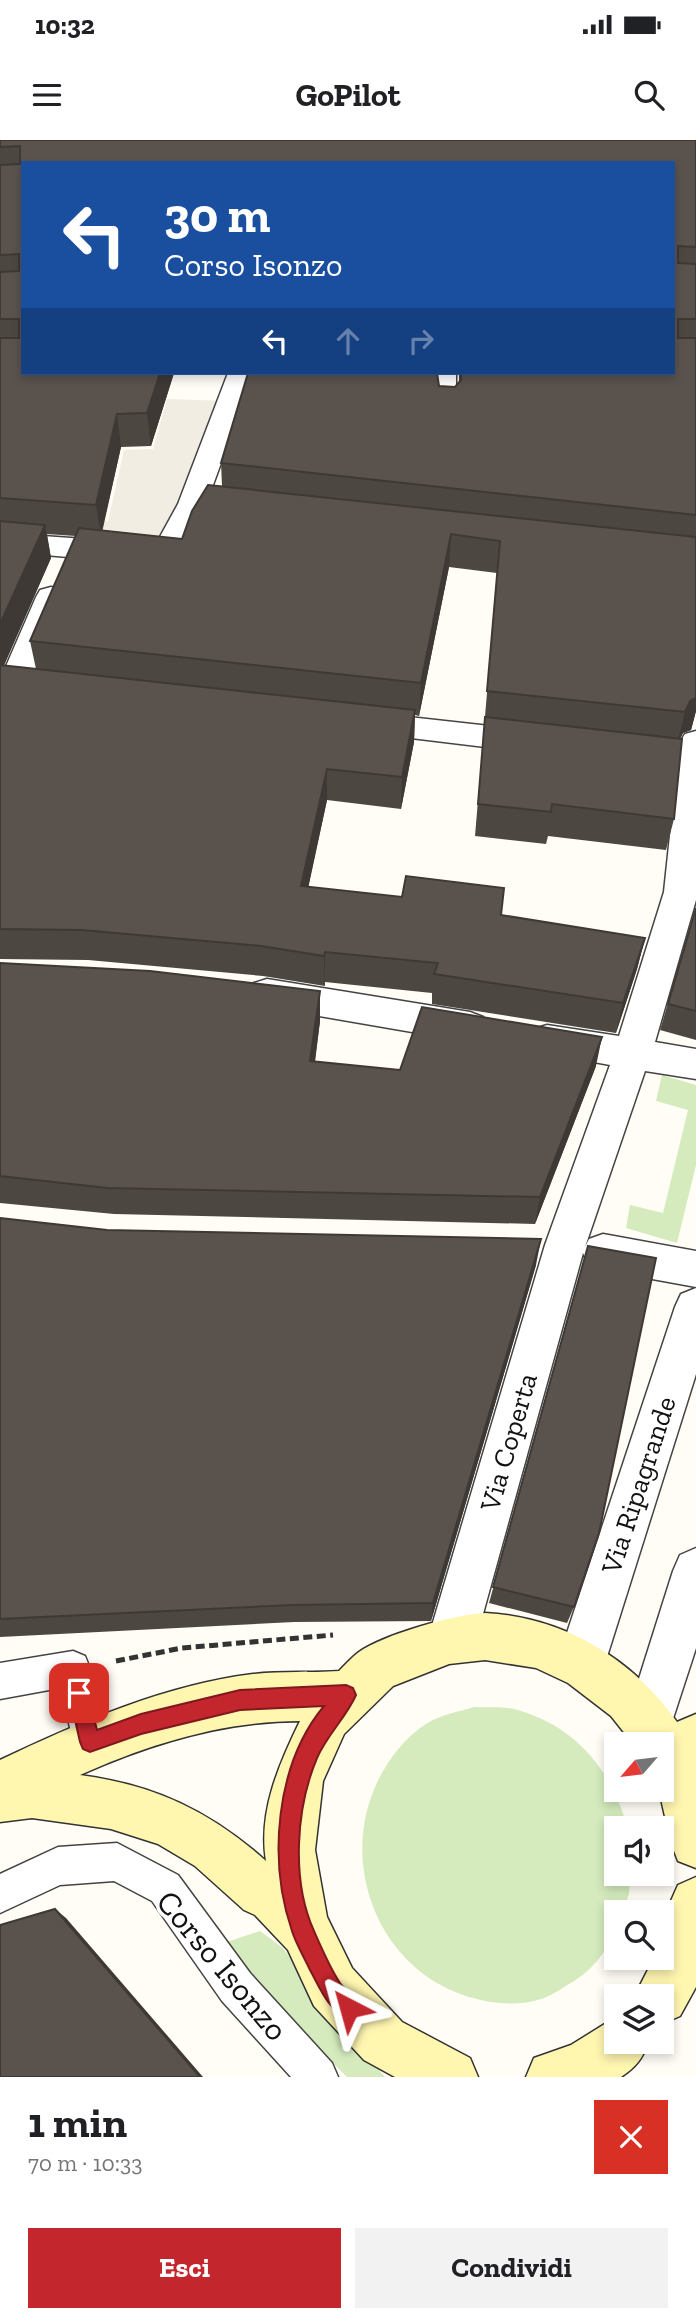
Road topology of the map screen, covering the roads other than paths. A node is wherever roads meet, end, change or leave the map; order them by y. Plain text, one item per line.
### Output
1 (240, 375) edge
2 (442, 383) edge
3 (446, 412) edge
4 (0, 542) edge
5 (73, 547) junction
6 (18, 685) edge
7 (333, 720) edge
8 (569, 746) edge
9 (688, 754) edge
10 (231, 988) edge
11 (632, 1055) junction
12 (696, 1064) edge
13 (544, 1245) junction
14 (696, 1269) edge
15 (696, 1307) edge
16 (696, 1571) edge
17 (452, 1639) junction
18 (581, 1663) junction
19 (0, 1681) edge
20 (346, 1695) junction
21 (664, 1732) edge
22 (672, 1732) edge
23 (90, 1742) junction
24 (674, 1751) edge
25 (0, 1786) edge
26 (0, 1797) edge
27 (696, 1843) edge
28 (0, 1894) edge
29 (696, 1903) edge
30 (302, 1931) junction
31 (696, 1968) edge
32 (670, 1984) edge
33 (674, 1986) edge
34 (607, 2054) edge
35 (439, 2075) edge
36 (318, 2077) edge
37 (553, 2077) edge

1 - 5 street
2 - 3 lane
4 - 5 street
5 - 6 street
7 - 8 street
9 - 11 street, Via Coperta
10 - 11 street
11 - 12 street
11 - 13 street, Via Coperta
13 - 14 street
13 - 17 street, Via Coperta
15 - 18 street, Via Ripagrande
16 - 22 street
17 - 18 street
17 - 20 street
18 - 21 street
19 - 23 lane
20 - 23 street
20 - 30 street
23 - 25 street
24 - 27 street
26 - 30 street
28 - 36 lane, Corso Isonzo
29 - 32 street
30 - 35 street
31 - 33 street
34 - 37 street

